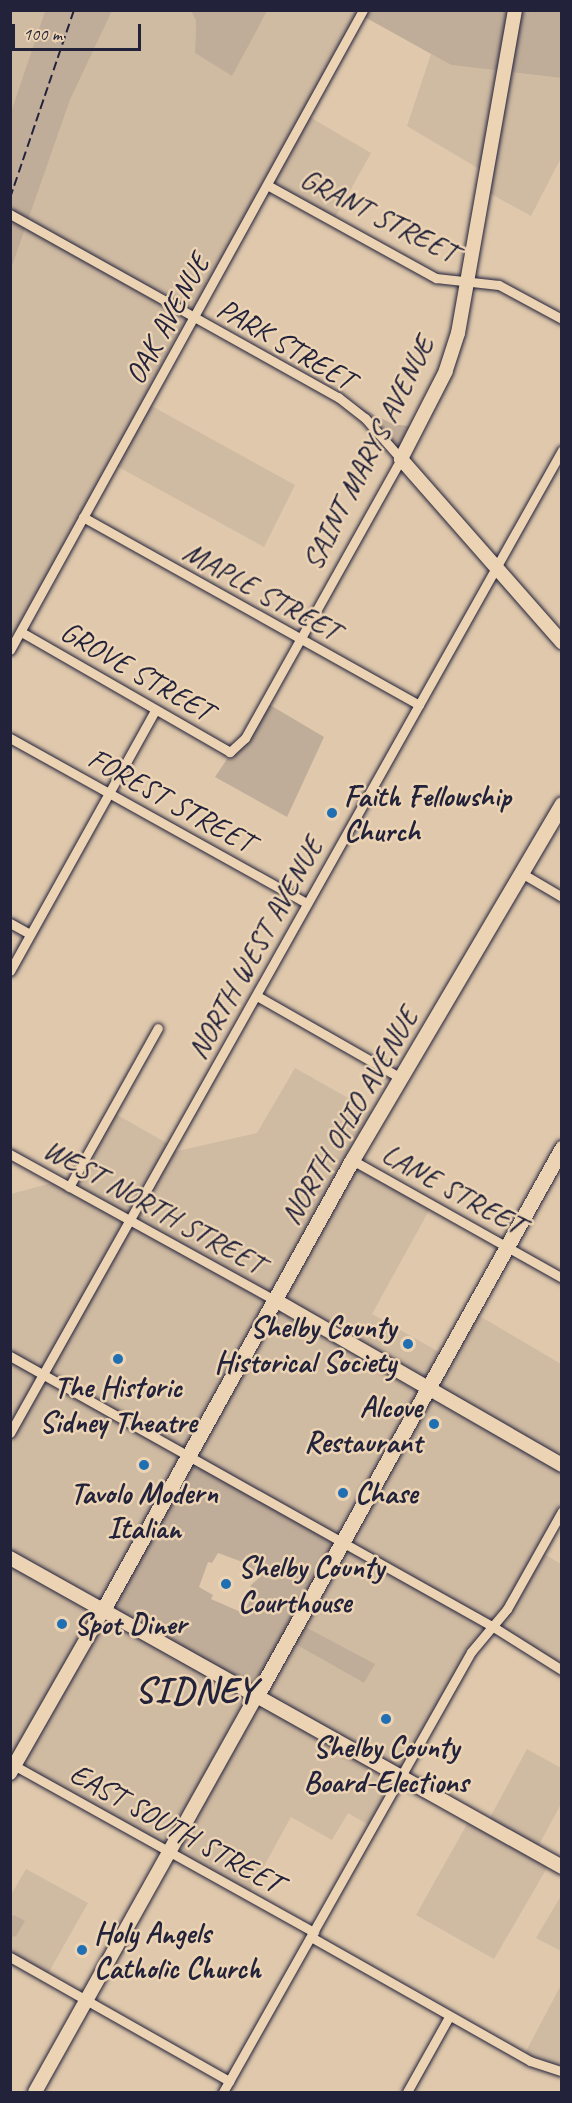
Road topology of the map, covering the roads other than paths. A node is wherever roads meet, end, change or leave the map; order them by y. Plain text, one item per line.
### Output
1 (363, 10) edge
2 (515, 10) edge
3 (269, 186) junction
4 (10, 214) edge
5 (468, 283) junction
6 (561, 319) edge
7 (196, 320) junction
8 (561, 450) edge
9 (401, 459) junction
10 (83, 517) junction
11 (497, 567) junction
12 (21, 632) junction
13 (300, 640) junction
14 (561, 642) edge
15 (10, 650) edge
16 (419, 705) junction
17 (155, 710) junction
18 (10, 738) edge
19 (230, 752) joint
20 (109, 792) junction
21 (561, 804) edge
22 (523, 874) junction
23 (561, 897) edge
24 (307, 903) junction
25 (10, 923) edge
26 (30, 934) junction
27 (10, 971) edge
28 (257, 996) junction
29 (158, 1028) dead end
30 (401, 1078) junction
31 (561, 1148) edge
32 (10, 1154) edge
33 (352, 1160) junction
34 (69, 1187) junction
35 (130, 1221) junction
36 (505, 1245) junction
37 (561, 1278) edge
38 (275, 1300) junction
39 (10, 1356) edge
40 (43, 1374) junction
41 (428, 1389) junction
42 (10, 1433) edge
43 (189, 1458) junction
44 (561, 1465) edge
45 (561, 1511) edge
46 (341, 1544) junction
47 (10, 1558) edge
48 (103, 1610) junction
49 (492, 1626) junction
50 (561, 1670) edge
51 (256, 1697) junction
52 (12, 1767) edge
53 (402, 1779) junction
54 (169, 1851) junction
55 (561, 1867) edge
56 (313, 1934) junction
57 (10, 1957) edge
58 (86, 1999) junction
59 (449, 2017) junction
60 (561, 2071) edge
61 (229, 2080) junction
62 (35, 2092) edge
63 (223, 2092) edge
64 (407, 2092) edge

1 - 3 street, OAK AVENUE
2 - 5 main road, SAINT MARYS AVENUE
3 - 5 street, GRANT STREET
3 - 7 street, OAK AVENUE
4 - 7 street, PARK STREET
5 - 6 street, GRANT STREET
5 - 9 main road, SAINT MARYS AVENUE
7 - 9 street, PARK STREET
7 - 10 street, OAK AVENUE
8 - 11 street, NORTH WEST AVENUE
9 - 11 main road
9 - 13 street, SAINT MARYS AVENUE
10 - 12 street, OAK AVENUE
10 - 13 street, MAPLE STREET
11 - 14 main road
11 - 16 street, NORTH WEST AVENUE
12 - 15 street, OAK AVENUE
12 - 17 street, GROVE STREET
13 - 16 street, MAPLE STREET
13 - 19 street, SAINT MARYS AVENUE
16 - 24 street, NORTH WEST AVENUE
17 - 19 street, GROVE STREET
17 - 20 street
18 - 20 street, FOREST STREET
20 - 24 street, FOREST STREET
20 - 26 street
21 - 22 main road, NORTH OHIO AVENUE
22 - 23 street
22 - 30 main road, NORTH OHIO AVENUE
24 - 28 street, NORTH WEST AVENUE
25 - 26 street
26 - 27 street
28 - 30 street
28 - 35 street, NORTH WEST AVENUE
29 - 34 street
30 - 33 main road, NORTH OHIO AVENUE
31 - 36 main road
32 - 34 street, WEST NORTH STREET
33 - 36 street, LANE STREET
33 - 38 main road, NORTH OHIO AVENUE
34 - 35 street, WEST NORTH STREET
35 - 38 street, WEST NORTH STREET
35 - 40 street, NORTH WEST AVENUE
36 - 37 street, LANE STREET
36 - 41 main road
38 - 41 main road
38 - 43 main road, NORTH OHIO AVENUE
39 - 40 street
40 - 42 street, NORTH WEST AVENUE
40 - 43 street
41 - 44 main road
41 - 46 main road
43 - 46 street
43 - 48 main road, NORTH OHIO AVENUE
45 - 49 street
46 - 49 street
46 - 51 main road
47 - 48 main road
48 - 51 main road
48 - 52 main road
49 - 50 street
49 - 53 street
51 - 53 main road
51 - 54 main road
52 - 54 street, EAST SOUTH STREET
53 - 55 main road
53 - 56 street
54 - 56 street, EAST SOUTH STREET
54 - 58 main road
56 - 59 street, EAST SOUTH STREET
56 - 61 street
57 - 58 street
58 - 61 street
58 - 62 main road
59 - 60 street, EAST SOUTH STREET
59 - 64 street
61 - 63 street

